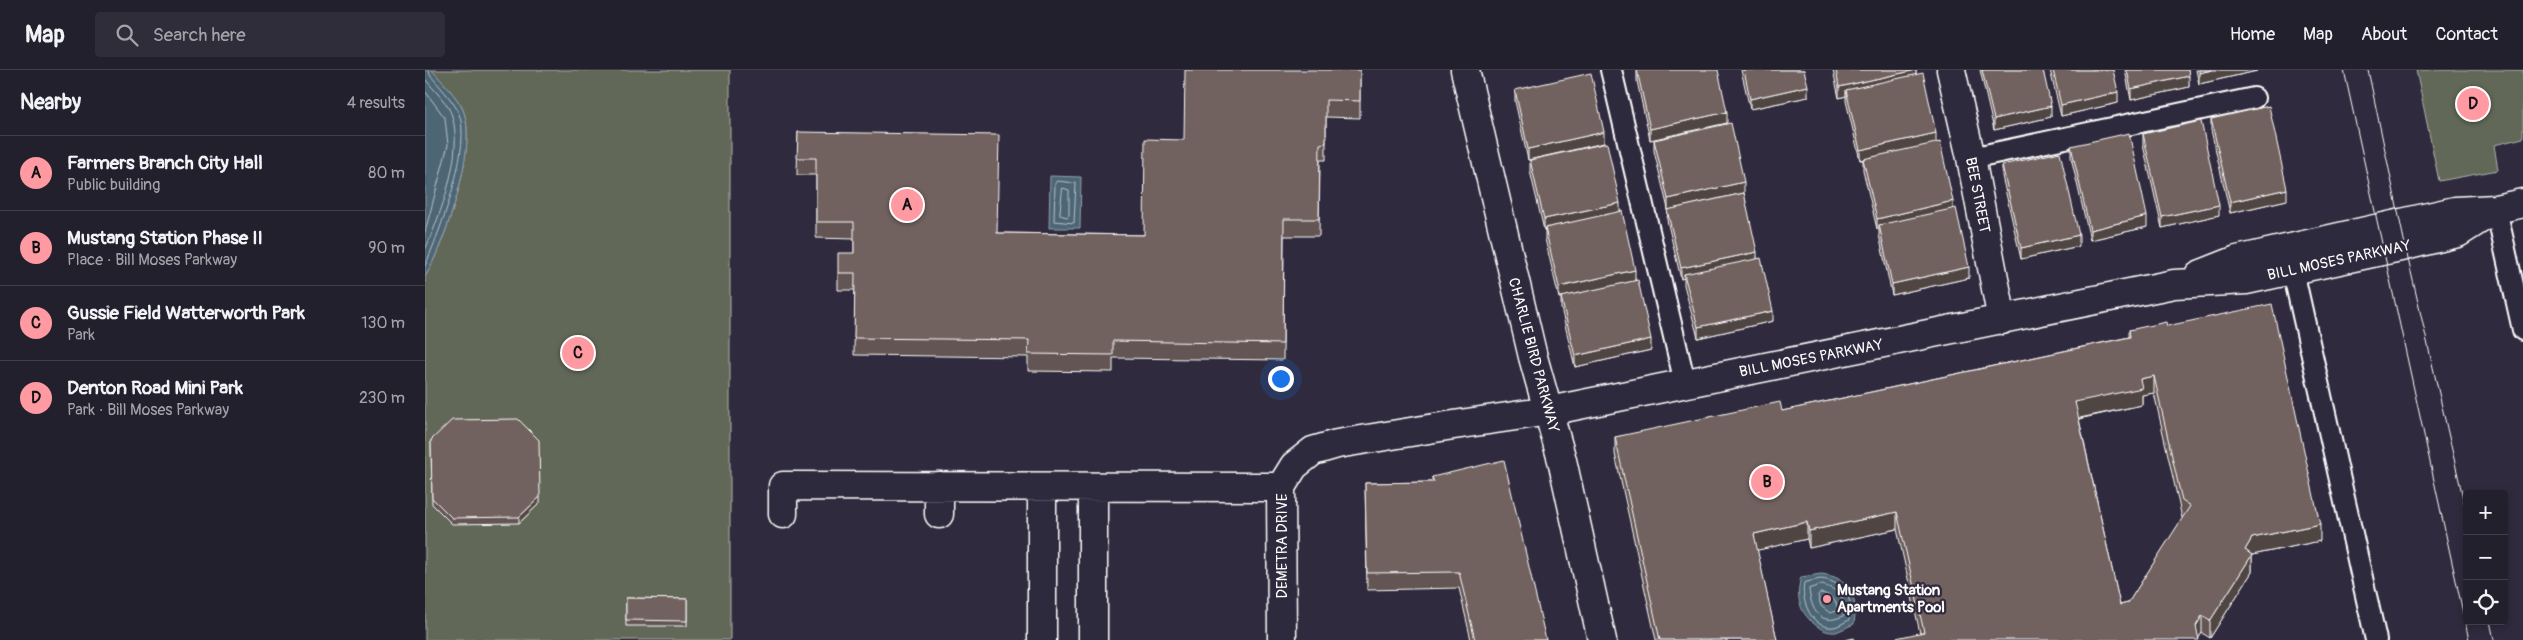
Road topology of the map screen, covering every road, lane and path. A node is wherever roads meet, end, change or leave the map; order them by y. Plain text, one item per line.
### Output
1 (1465, 70) edge
2 (1611, 70) edge
3 (1951, 70) edge
4 (2255, 98) dead end
5 (1971, 158) junction
6 (2523, 203) edge
7 (2497, 209) junction
8 (2293, 271) junction
9 (2174, 284) junction
10 (2002, 320) junction
11 (2523, 330) edge
12 (1685, 383) junction
13 (1549, 411) junction
14 (1447, 426) joint
15 (939, 486) junction
16 (1042, 487) junction
17 (1093, 487) junction
18 (1281, 487) junction
19 (783, 514) dead end
20 (939, 514) dead end
21 (1042, 640) edge
22 (1093, 640) edge
23 (1282, 640) edge
24 (1602, 640) edge
25 (2376, 640) edge

1 - 13 street, CHARLIE BIRD PARKWAY
2 - 12 lane
3 - 5 street, BEE STREET
4 - 5 lane
5 - 10 street, BEE STREET
6 - 7 street, BILL MOSES PARKWAY
7 - 8 street, BILL MOSES PARKWAY
7 - 9 street, BILL MOSES PARKWAY
7 - 11 lane
8 - 9 street, BILL MOSES PARKWAY
8 - 25 lane
9 - 10 street, BILL MOSES PARKWAY
10 - 12 street, BILL MOSES PARKWAY
12 - 13 street, BILL MOSES PARKWAY
13 - 14 street, BILL MOSES PARKWAY
13 - 24 street, CHARLIE BIRD PARKWAY
14 - 18 street, DEMETRA DRIVE
15 - 16 street
15 - 19 street
15 - 20 street
16 - 17 street
16 - 21 street
17 - 18 street
17 - 22 street
18 - 23 street, DEMETRA DRIVE

